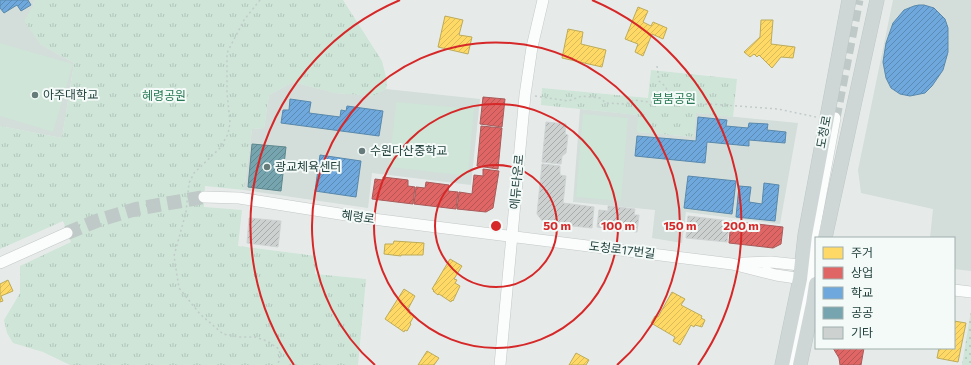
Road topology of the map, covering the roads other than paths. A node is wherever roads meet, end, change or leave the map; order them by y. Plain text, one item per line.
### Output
1 (541, 0) edge
2 (849, 0) edge
3 (877, 0) edge
4 (204, 197) tunnel mouth
5 (67, 233) tunnel mouth
6 (513, 236) junction
7 (819, 237) edge
8 (825, 237) edge
9 (815, 257) edge
10 (0, 263) edge
11 (811, 274) edge
12 (955, 290) edge
13 (971, 292) edge
14 (500, 365) edge
15 (782, 365) edge
16 (792, 365) edge
17 (800, 365) edge

1 - 6 street, 에듀타운로
2 - 11 main road, 도청로
3 - 8 main road, 도청로
4 - 6 street, 혜령로
5 - 10 street
6 - 11 street, 도청로17번길
6 - 14 street, 에듀타운로
7 - 11 street
9 - 11 street
11 - 15 main road
11 - 16 street
11 - 17 main road, 도청로
12 - 13 street

